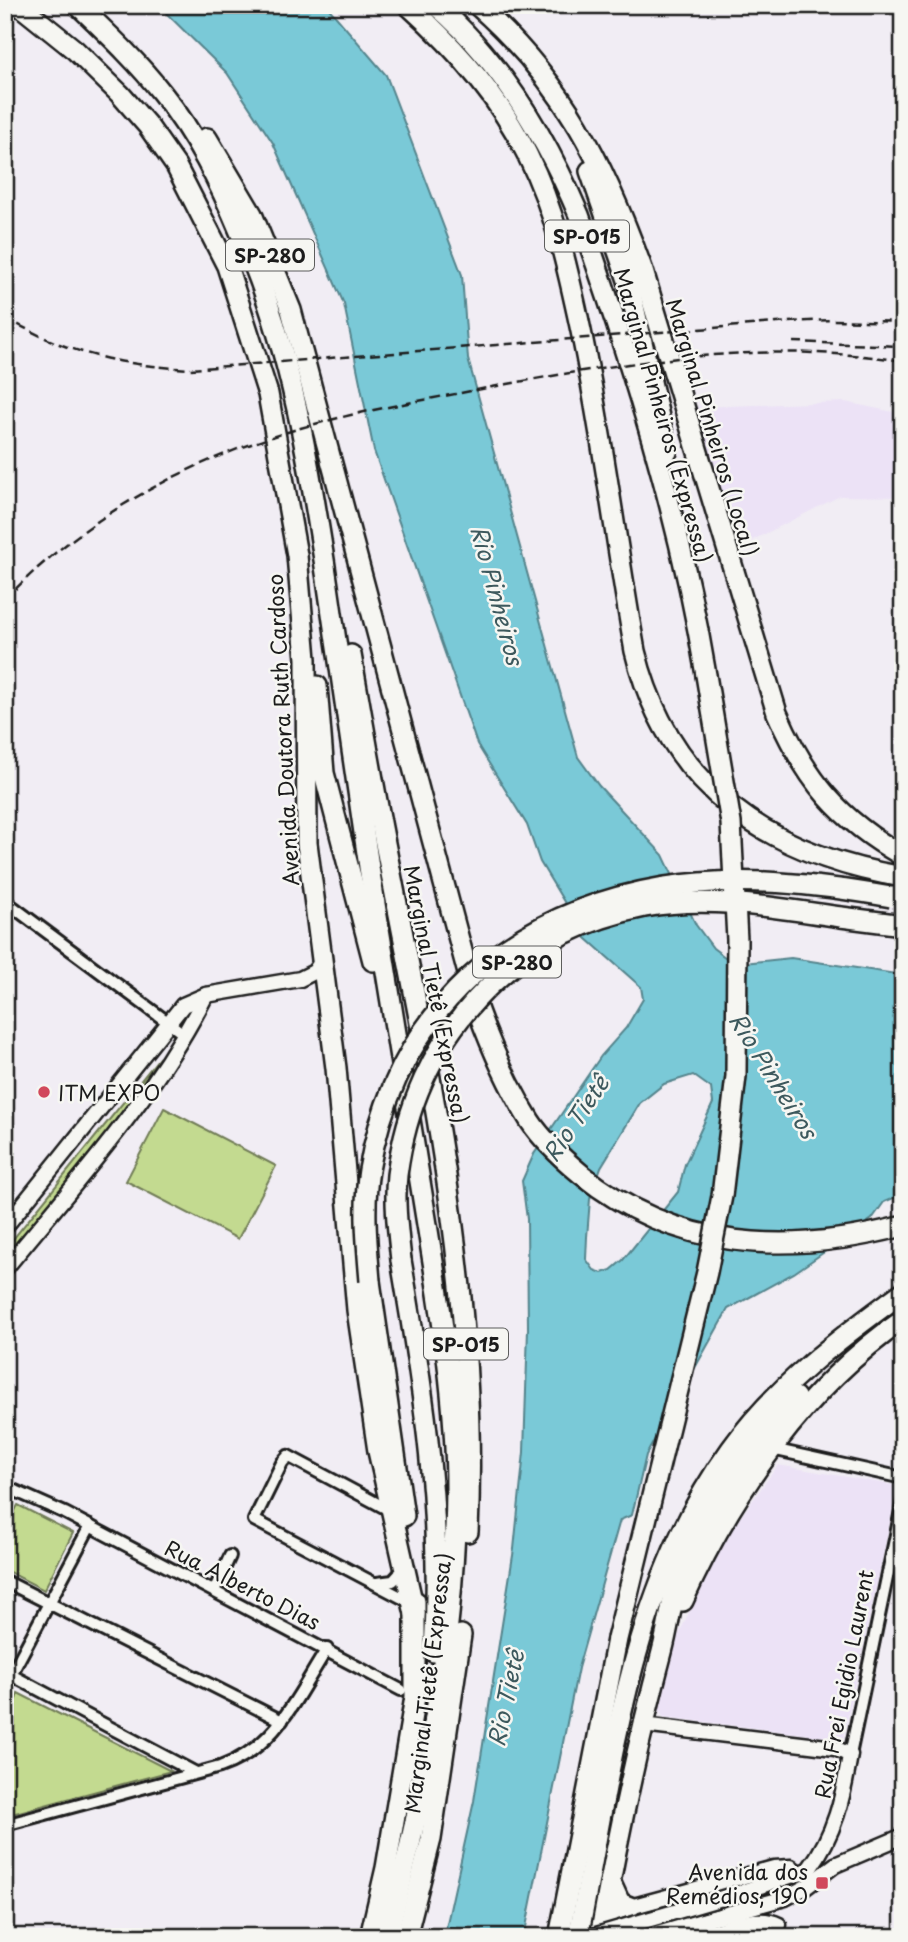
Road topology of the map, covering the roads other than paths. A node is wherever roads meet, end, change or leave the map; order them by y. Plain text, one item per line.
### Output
1 (19, 5) edge
2 (78, 5) edge
3 (408, 5) edge
4 (436, 5) edge
5 (477, 5) edge
6 (524, 52) junction
7 (163, 93) junction
8 (187, 128) junction
9 (255, 350) junction
10 (670, 501) junction
11 (331, 607) junction
12 (306, 659) junction
13 (903, 856) edge
14 (903, 877) edge
15 (897, 897) edge
16 (5, 901) edge
17 (903, 925) edge
18 (322, 961) junction
19 (287, 982) junction
20 (206, 995) junction
21 (327, 995) junction
22 (165, 1023) junction
23 (185, 1035) junction
24 (146, 1051) junction
25 (169, 1062) junction
26 (423, 1199) junction
27 (903, 1226) edge
28 (5, 1227) edge
29 (401, 1260) joint
30 (5, 1269) edge
31 (903, 1292) edge
32 (886, 1304) junction
33 (903, 1320) edge
34 (772, 1449) junction
35 (384, 1474) junction
36 (903, 1478) edge
37 (363, 1494) junction
38 (5, 1499) edge
39 (903, 1502) edge
40 (391, 1511) junction
41 (90, 1526) junction
42 (230, 1556) dead end
43 (403, 1570) junction
44 (5, 1581) edge
45 (377, 1583) junction
46 (214, 1591) junction
47 (50, 1602) junction
48 (412, 1609) junction
49 (664, 1644) junction
50 (327, 1649) junction
51 (11, 1675) junction
52 (5, 1686) edge
53 (401, 1690) dead end
54 (436, 1705) junction
55 (282, 1721) junction
56 (643, 1725) junction
57 (850, 1755) junction
58 (196, 1773) junction
59 (5, 1825) edge
60 (902, 1839) edge
61 (804, 1872) junction
62 (610, 1881) junction
63 (760, 1905) junction
64 (631, 1907) junction
65 (781, 1931) edge
66 (566, 1935) edge
67 (370, 1937) edge
68 (387, 1937) edge
69 (406, 1937) edge
70 (589, 1937) edge
71 (600, 1937) edge
72 (609, 1937) edge
73 (642, 1937) edge
74 (700, 1937) edge

1 - 9 highway, Avenida Doutora Ruth Cardoso
2 - 7 highway, SP-015
3 - 14 highway
4 - 10 highway, Marginal Pinheiros (Expressa) / SP-015
5 - 6 highway, Marginal Pinheiros (Local)
6 - 10 highway
6 - 13 highway, Marginal Pinheiros (Local)
7 - 8 highway, Marginal Tietê (Expressa) / SP-015
7 - 27 highway, SP-280
8 - 9 highway
8 - 11 highway, Marginal Tietê (Expressa) / SP-015
9 - 12 highway, Avenida Doutora Ruth Cardoso
10 - 66 highway, Marginal Pinheiros (Expressa) / SP-015, bridge
11 - 26 highway
11 - 69 highway, Marginal Tietê (Expressa) / SP-015
12 - 18 highway, Avenida Doutora Ruth Cardoso
12 - 26 highway
15 - 48 highway, bridge
16 - 22 street
17 - 29 highway, SP-280, bridge
18 - 19 street
18 - 21 highway, Avenida Doutora Ruth Cardoso
19 - 20 street
19 - 21 street
20 - 22 street
20 - 23 street
21 - 35 highway, Avenida Doutora Ruth Cardoso
22 - 23 street
22 - 24 street
23 - 25 street
24 - 25 street
24 - 28 street
25 - 30 street
26 - 54 highway
29 - 54 highway, SP-015
31 - 32 highway
32 - 49 highway
32 - 66 highway
33 - 34 highway
34 - 36 street
34 - 49 highway
35 - 37 street
35 - 40 highway, Avenida Doutora Ruth Cardoso
37 - 40 street
37 - 45 street
38 - 41 street, Rua Alberto Dias
39 - 57 street, Rua Frei Egidio Laurent
40 - 43 highway, Avenida Doutora Ruth Cardoso
41 - 46 street, Rua Alberto Dias
41 - 47 street
42 - 46 street
43 - 45 street
43 - 48 highway, Avenida Doutora Ruth Cardoso
44 - 47 street
45 - 48 street
46 - 50 street, Rua Alberto Dias
47 - 51 street
47 - 55 street
48 - 67 highway
49 - 56 highway
50 - 53 street, Rua Alberto Dias
50 - 55 street
51 - 52 street
51 - 58 street
54 - 68 highway, SP-015
55 - 58 street
56 - 57 street
56 - 62 highway
57 - 61 street, Rua Frei Egidio Laurent
58 - 59 street
60 - 61 street
60 - 63 street
61 - 64 street
61 - 70 street, bridge
62 - 64 highway
62 - 71 highway
63 - 65 street
63 - 73 street
64 - 72 street
65 - 74 street

